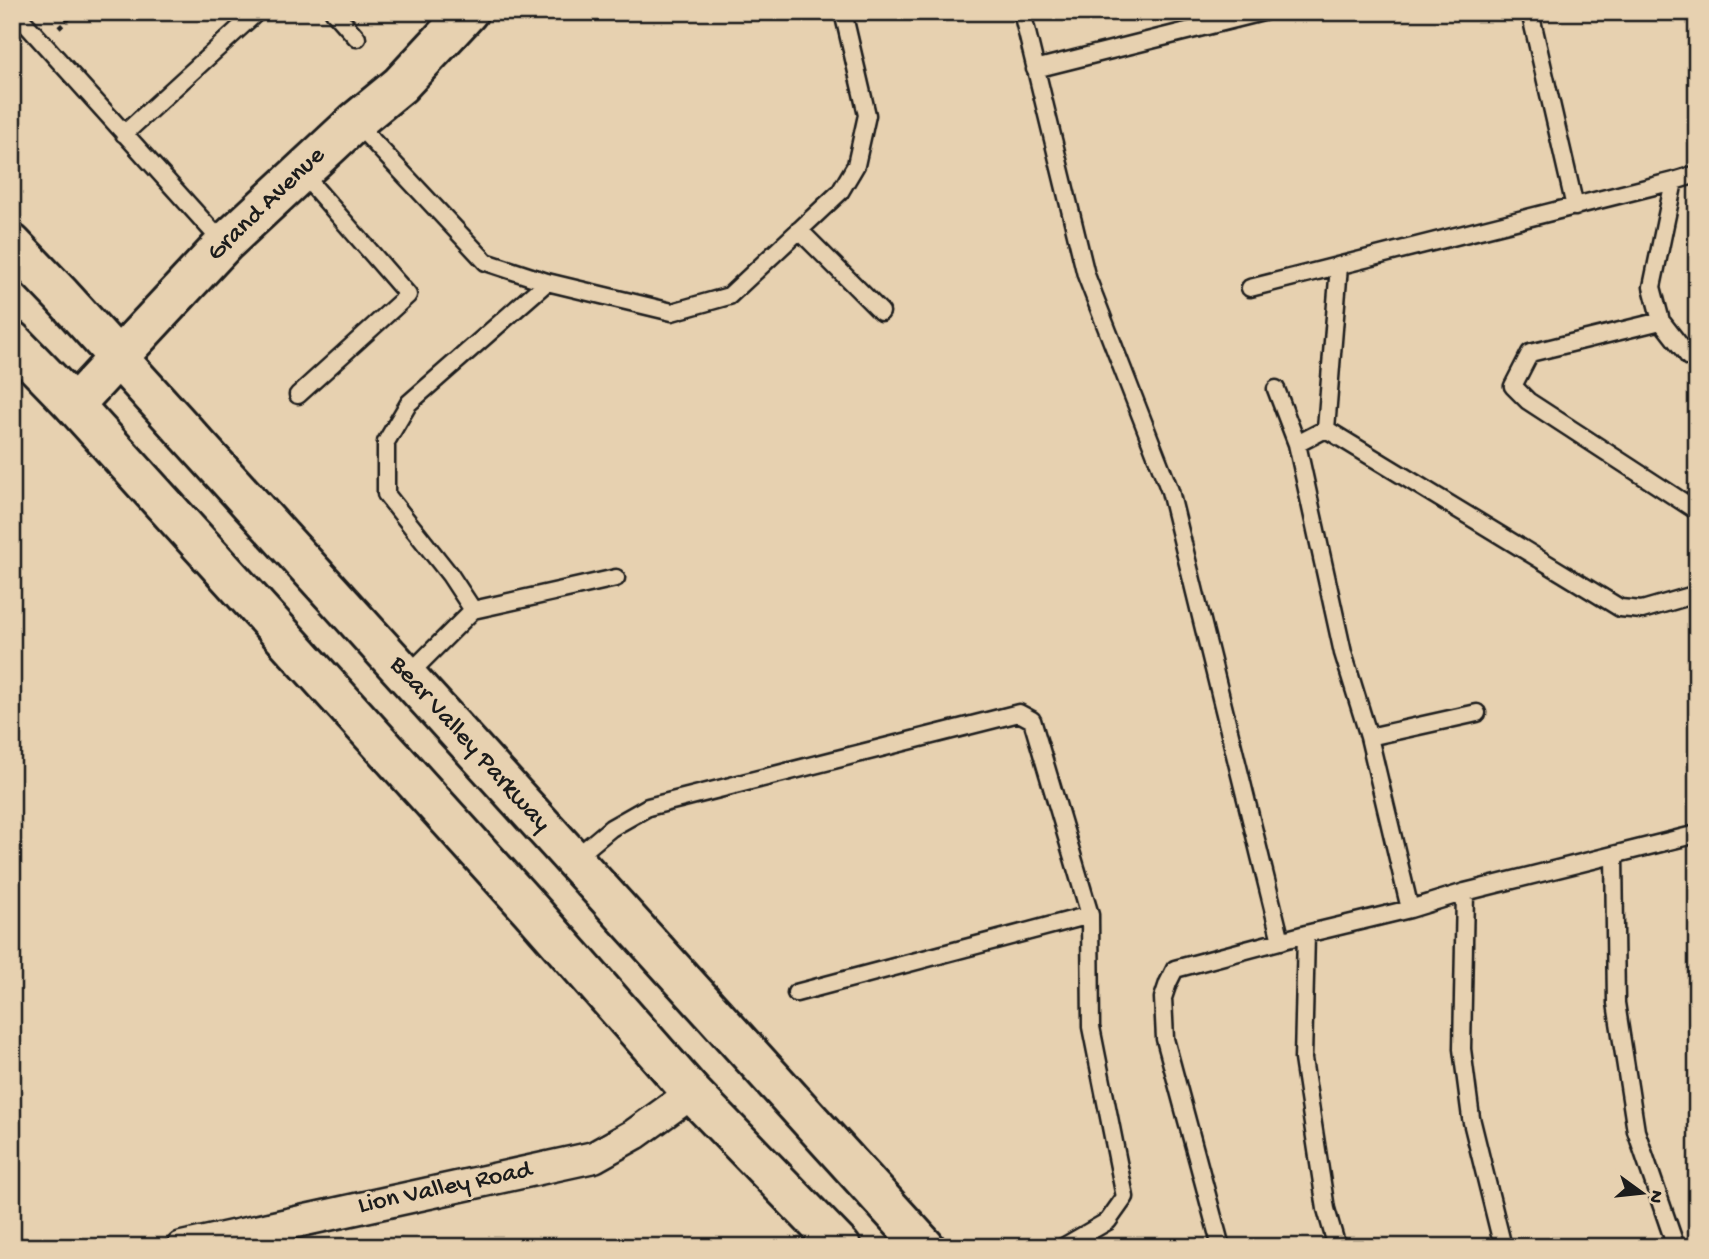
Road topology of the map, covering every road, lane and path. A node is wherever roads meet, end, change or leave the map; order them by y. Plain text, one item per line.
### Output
1 (15, 12) edge
2 (257, 12) edge
3 (334, 12) edge
4 (468, 12) edge
5 (842, 12) edge
6 (1022, 12) edge
7 (1263, 12) edge
8 (1530, 12) edge
9 (357, 38) dead end
10 (1035, 69) junction
11 (355, 122) junction
12 (124, 134) junction
13 (301, 172) junction
14 (1697, 174) edge
15 (1674, 181) junction
16 (1575, 207) junction
17 (799, 230) junction
18 (12, 244) edge
19 (224, 244) junction
20 (1339, 266) junction
21 (547, 282) junction
22 (1250, 288) dead end
23 (881, 312) dead end
24 (1661, 321) junction
25 (12, 341) edge
26 (118, 358) junction
27 (1697, 360) edge
28 (1276, 388) dead end
29 (298, 395) dead end
30 (74, 405) junction
31 (1326, 429) junction
32 (1297, 444) junction
33 (1697, 511) edge
34 (616, 578) dead end
35 (1697, 594) edge
36 (473, 610) junction
37 (407, 676) junction
38 (1477, 713) dead end
39 (1369, 737) junction
40 (1697, 834) edge
41 (1614, 855) junction
42 (573, 859) junction
43 (1465, 892) junction
44 (1410, 909) junction
45 (1090, 915) junction
46 (1306, 934) junction
47 (1281, 941) junction
48 (796, 993) dead end
49 (692, 1093) junction
50 (182, 1247) edge
51 (841, 1247) edge
52 (925, 1247) edge
53 (1063, 1247) edge
54 (1221, 1247) edge
55 (1338, 1247) edge
56 (1503, 1247) edge
57 (1676, 1247) edge

1 - 12 lane
2 - 12 lane
3 - 9 lane
4 - 11 main road, Grand Avenue
5 - 17 lane
6 - 10 lane
7 - 10 lane
8 - 16 lane
10 - 47 lane
11 - 13 main road, Grand Avenue
11 - 21 lane
12 - 19 lane
13 - 19 main road, Grand Avenue
13 - 29 lane
14 - 15 lane
15 - 16 lane
15 - 24 lane
16 - 20 lane
17 - 21 lane
17 - 23 lane
18 - 26 main road, Bear Valley Parkway
19 - 26 main road, Grand Avenue
20 - 22 lane
20 - 31 lane
21 - 36 lane
24 - 27 lane
24 - 33 lane
25 - 30 main road
26 - 30 main road, Grand Avenue
26 - 37 main road, Bear Valley Parkway
28 - 32 lane
30 - 49 main road
31 - 32 lane
31 - 35 lane
32 - 39 lane
34 - 36 lane
36 - 37 lane
37 - 42 main road, Bear Valley Parkway
38 - 39 lane
39 - 44 lane
40 - 41 lane
41 - 43 lane
41 - 57 lane
42 - 45 lane
42 - 52 main road, Bear Valley Parkway
43 - 44 lane
43 - 56 lane
44 - 46 lane
45 - 48 lane
45 - 53 lane
46 - 47 lane
46 - 55 lane
47 - 54 lane
49 - 50 street, Lion Valley Road
49 - 51 main road

